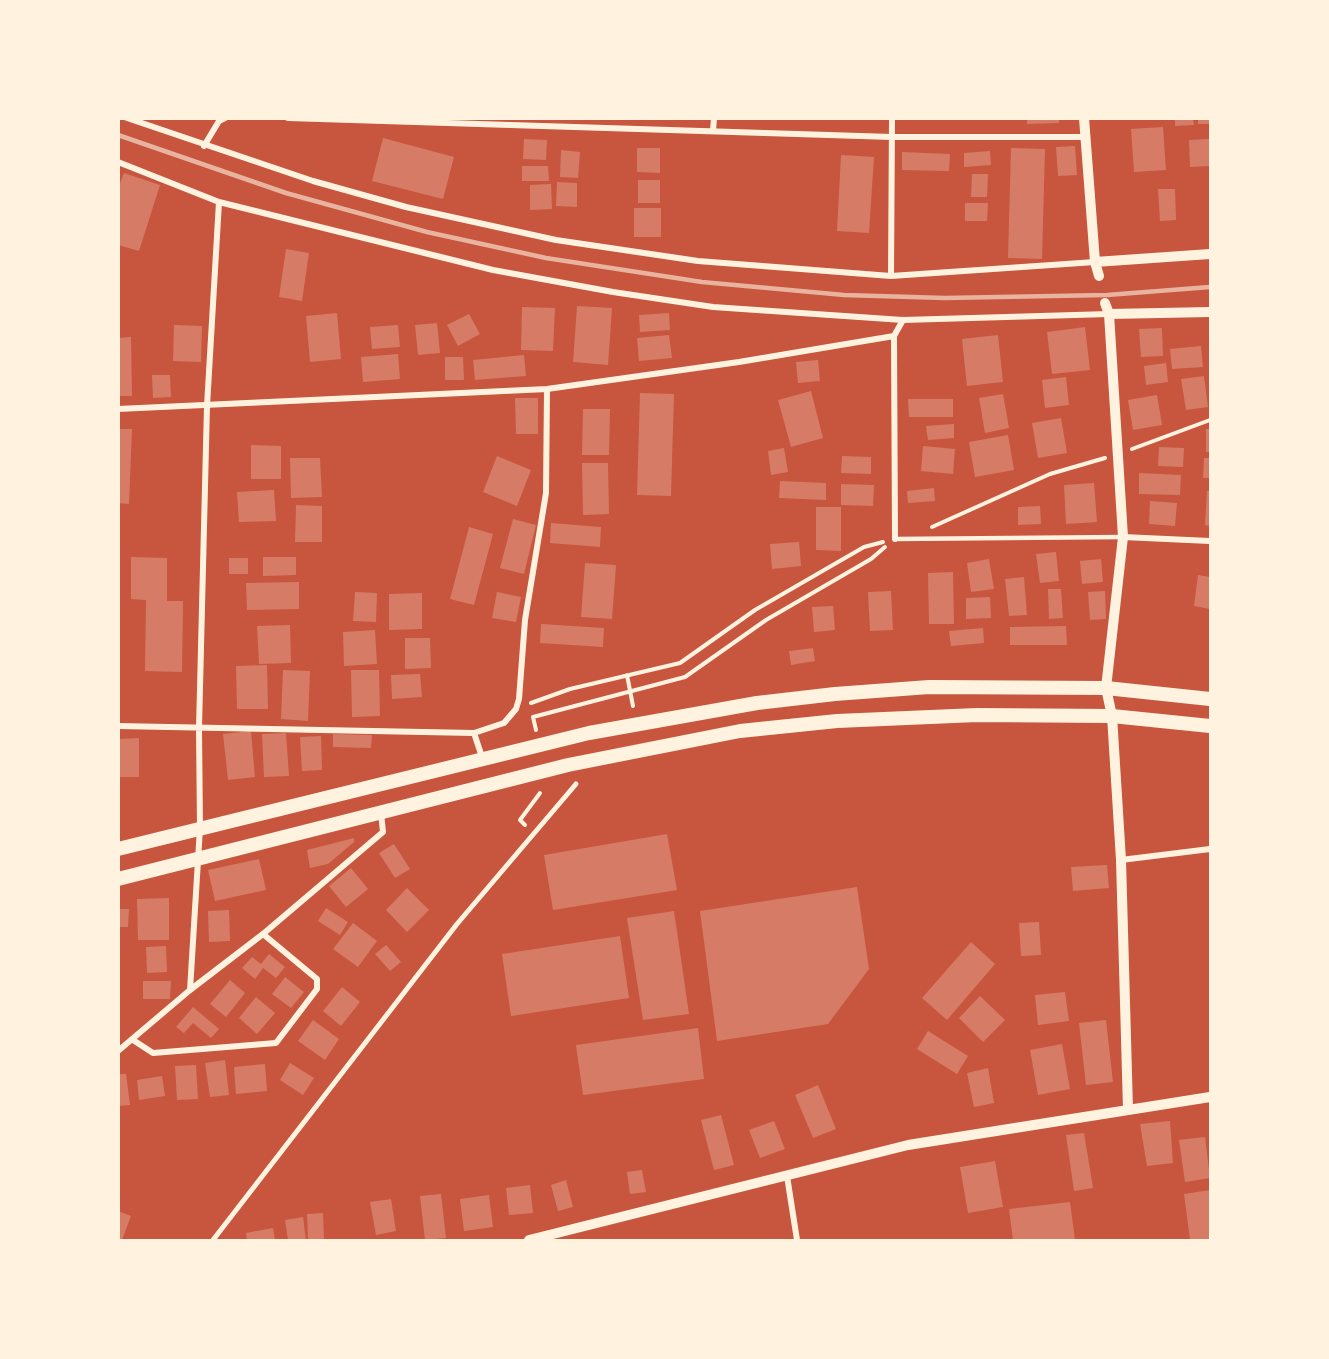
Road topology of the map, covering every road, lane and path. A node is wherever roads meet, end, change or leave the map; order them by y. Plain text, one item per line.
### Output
1 (127, 118) edge
2 (225, 118) edge
3 (288, 118) edge
4 (714, 118) edge
5 (892, 118) edge
6 (1084, 118) edge
7 (414, 120) edge
8 (713, 131) junction
9 (892, 137) junction
10 (1085, 137) junction
11 (204, 146) junction
12 (118, 162) edge
13 (219, 202) junction
14 (1210, 254) edge
15 (1095, 262) junction
16 (891, 276) junction
17 (1100, 276) dead end
18 (1107, 308) junction
19 (1210, 312) edge
20 (903, 320) junction
21 (894, 336) junction
22 (547, 389) junction
23 (207, 406) junction
24 (118, 409) edge
25 (1210, 420) edge
26 (1119, 453) junction
27 (926, 537) junction
28 (1123, 537) junction
29 (895, 539) junction
30 (1210, 541) edge
31 (627, 675) junction
32 (1106, 688) junction
33 (631, 692) junction
34 (1210, 699) edge
35 (633, 706) dead end
36 (516, 709) junction
37 (1112, 716) junction
38 (533, 717) dead end
39 (118, 726) edge
40 (1210, 726) edge
41 (199, 728) junction
42 (474, 733) junction
43 (482, 757) junction
44 (576, 784) dead end
45 (540, 793) dead end
46 (380, 811) junction
47 (525, 825) dead end
48 (200, 828) junction
49 (118, 849) edge
50 (1210, 849) edge
51 (196, 857) junction
52 (1121, 860) junction
53 (118, 879) edge
54 (263, 934) junction
55 (190, 990) junction
56 (133, 1040) junction
57 (118, 1051) edge
58 (1210, 1097) edge
59 (1128, 1109) junction
60 (787, 1176) junction
61 (213, 1240) edge
62 (529, 1240) edge
63 (797, 1240) edge

1 - 11 street
2 - 11 street
3 - 7 street
4 - 8 street
5 - 9 street
6 - 10 street
7 - 8 street
8 - 9 street
9 - 10 street
9 - 16 street
10 - 15 street
11 - 16 street
12 - 13 street
13 - 20 street
13 - 23 street
14 - 15 street
15 - 16 street
15 - 17 street
18 - 19 street
18 - 20 street
18 - 26 street
20 - 21 street
21 - 22 street
21 - 29 street
22 - 23 street
22 - 36 street
23 - 24 street
23 - 41 street
25 - 26 path
26 - 27 path
26 - 28 street
27 - 28 lane
27 - 29 lane
28 - 30 street
28 - 32 street
29 - 31 path
29 - 33 path
31 - 33 path
31 - 36 path
32 - 34 highway
32 - 37 street
32 - 43 highway
33 - 35 path
33 - 38 path
36 - 42 street
37 - 40 highway
37 - 46 highway
37 - 52 street
39 - 41 street
41 - 42 street
41 - 48 street
42 - 43 street
43 - 48 highway
44 - 61 street
45 - 47 path
46 - 51 highway
46 - 54 street
48 - 49 highway
48 - 51 street
50 - 52 street
51 - 53 highway
51 - 55 street
52 - 59 street
54 - 55 street
54 - 56 street
55 - 56 street
56 - 57 street
58 - 59 street
59 - 60 street
60 - 62 street
60 - 63 street

